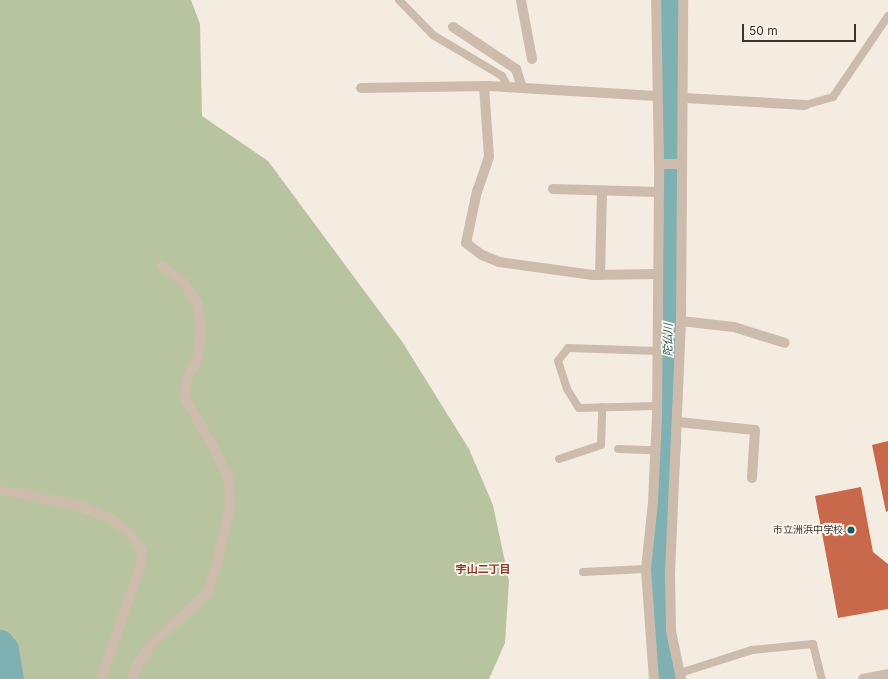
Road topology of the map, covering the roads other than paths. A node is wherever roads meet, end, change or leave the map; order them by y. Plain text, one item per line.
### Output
1 (399, 0) edge
2 (521, 0) edge
3 (656, 0) edge
4 (683, 0) edge
5 (888, 16) edge
6 (453, 27) dead end
7 (532, 59) dead end
8 (484, 86) junction
9 (508, 87) junction
10 (361, 88) dead end
11 (522, 88) junction
12 (656, 96) junction
13 (684, 98) junction
14 (805, 104) joint
15 (658, 164) junction
16 (682, 164) junction
17 (553, 189) dead end
18 (602, 191) junction
19 (658, 192) junction
20 (162, 266) dead end
21 (657, 274) junction
22 (600, 275) junction
23 (681, 322) junction
24 (785, 343) dead end
25 (657, 350) junction
26 (657, 406) junction
27 (602, 407) junction
28 (678, 422) junction
29 (618, 449) dead end
30 (656, 450) junction
31 (559, 459) dead end
32 (752, 478) dead end
33 (0, 490) edge
34 (646, 568) junction
35 (583, 572) dead end
36 (888, 674) edge
37 (681, 676) edge
38 (101, 679) edge
39 (132, 679) edge
40 (654, 679) edge
41 (822, 679) edge
42 (863, 679) edge

1 - 9 lane
2 - 7 street
3 - 12 street
4 - 13 street
5 - 14 lane
6 - 11 street
8 - 9 street
8 - 10 street
8 - 22 street
9 - 11 street
11 - 12 street
12 - 15 street
13 - 14 street
13 - 16 street
15 - 16 street
15 - 19 street
16 - 23 street
17 - 18 street
18 - 19 street
18 - 22 street
19 - 21 street
20 - 39 street
21 - 22 street
21 - 25 street
23 - 24 street
23 - 28 street
25 - 26 street
25 - 27 lane
26 - 27 lane
26 - 30 street
27 - 31 lane
28 - 32 street
28 - 37 street
29 - 30 lane
30 - 34 street
33 - 38 street
34 - 35 lane
34 - 40 street
36 - 42 street
37 - 41 lane

